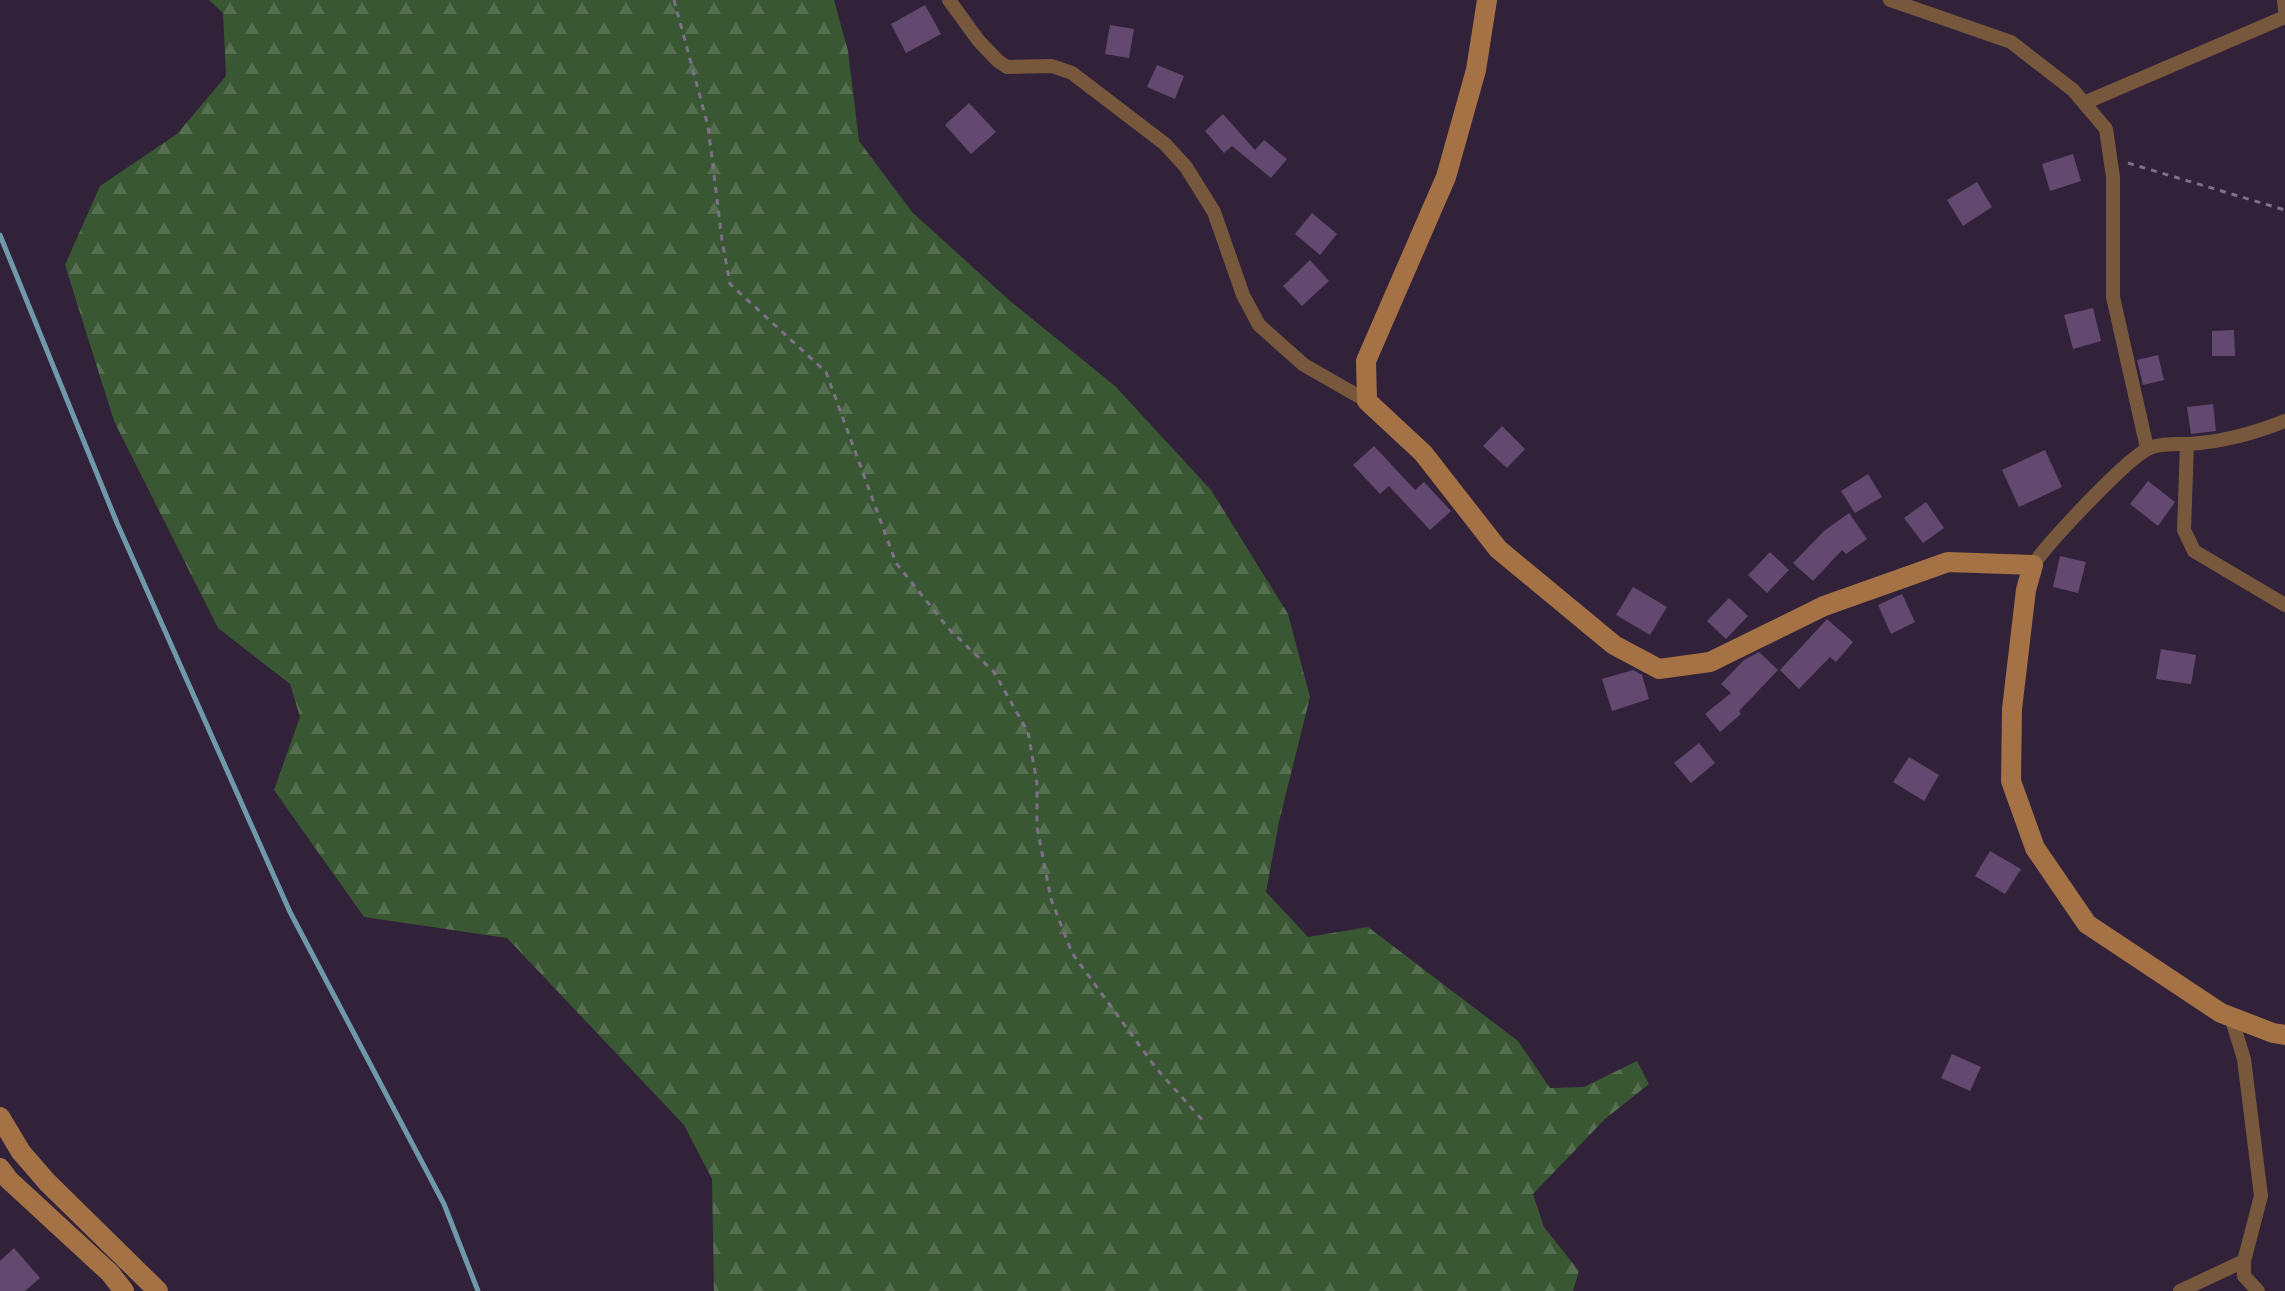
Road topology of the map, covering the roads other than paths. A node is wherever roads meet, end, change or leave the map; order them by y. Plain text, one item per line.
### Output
1 (949, 0) edge
2 (1487, 0) edge
3 (1890, 0) edge
4 (2284, 0) edge
5 (2285, 10) edge
6 (2285, 17) edge
7 (2084, 103) junction
8 (1367, 401) junction
9 (2285, 421) edge
10 (2187, 444) junction
11 (2147, 448) junction
12 (2033, 565) junction
13 (2285, 605) edge
14 (2231, 1017) junction
15 (2285, 1035) edge
16 (0, 1117) edge
17 (0, 1168) edge
18 (2244, 1261) junction
19 (124, 1291) edge
20 (158, 1291) edge
21 (2180, 1291) edge
22 (2258, 1291) edge

1 - 8 street
2 - 8 street
3 - 7 street
4 - 5 street
6 - 7 street
7 - 11 street
8 - 12 street
9 - 10 street
10 - 11 street
10 - 13 street
11 - 12 street
12 - 14 street
14 - 15 street
14 - 18 street
16 - 20 street
17 - 19 street
18 - 21 street
18 - 22 street

